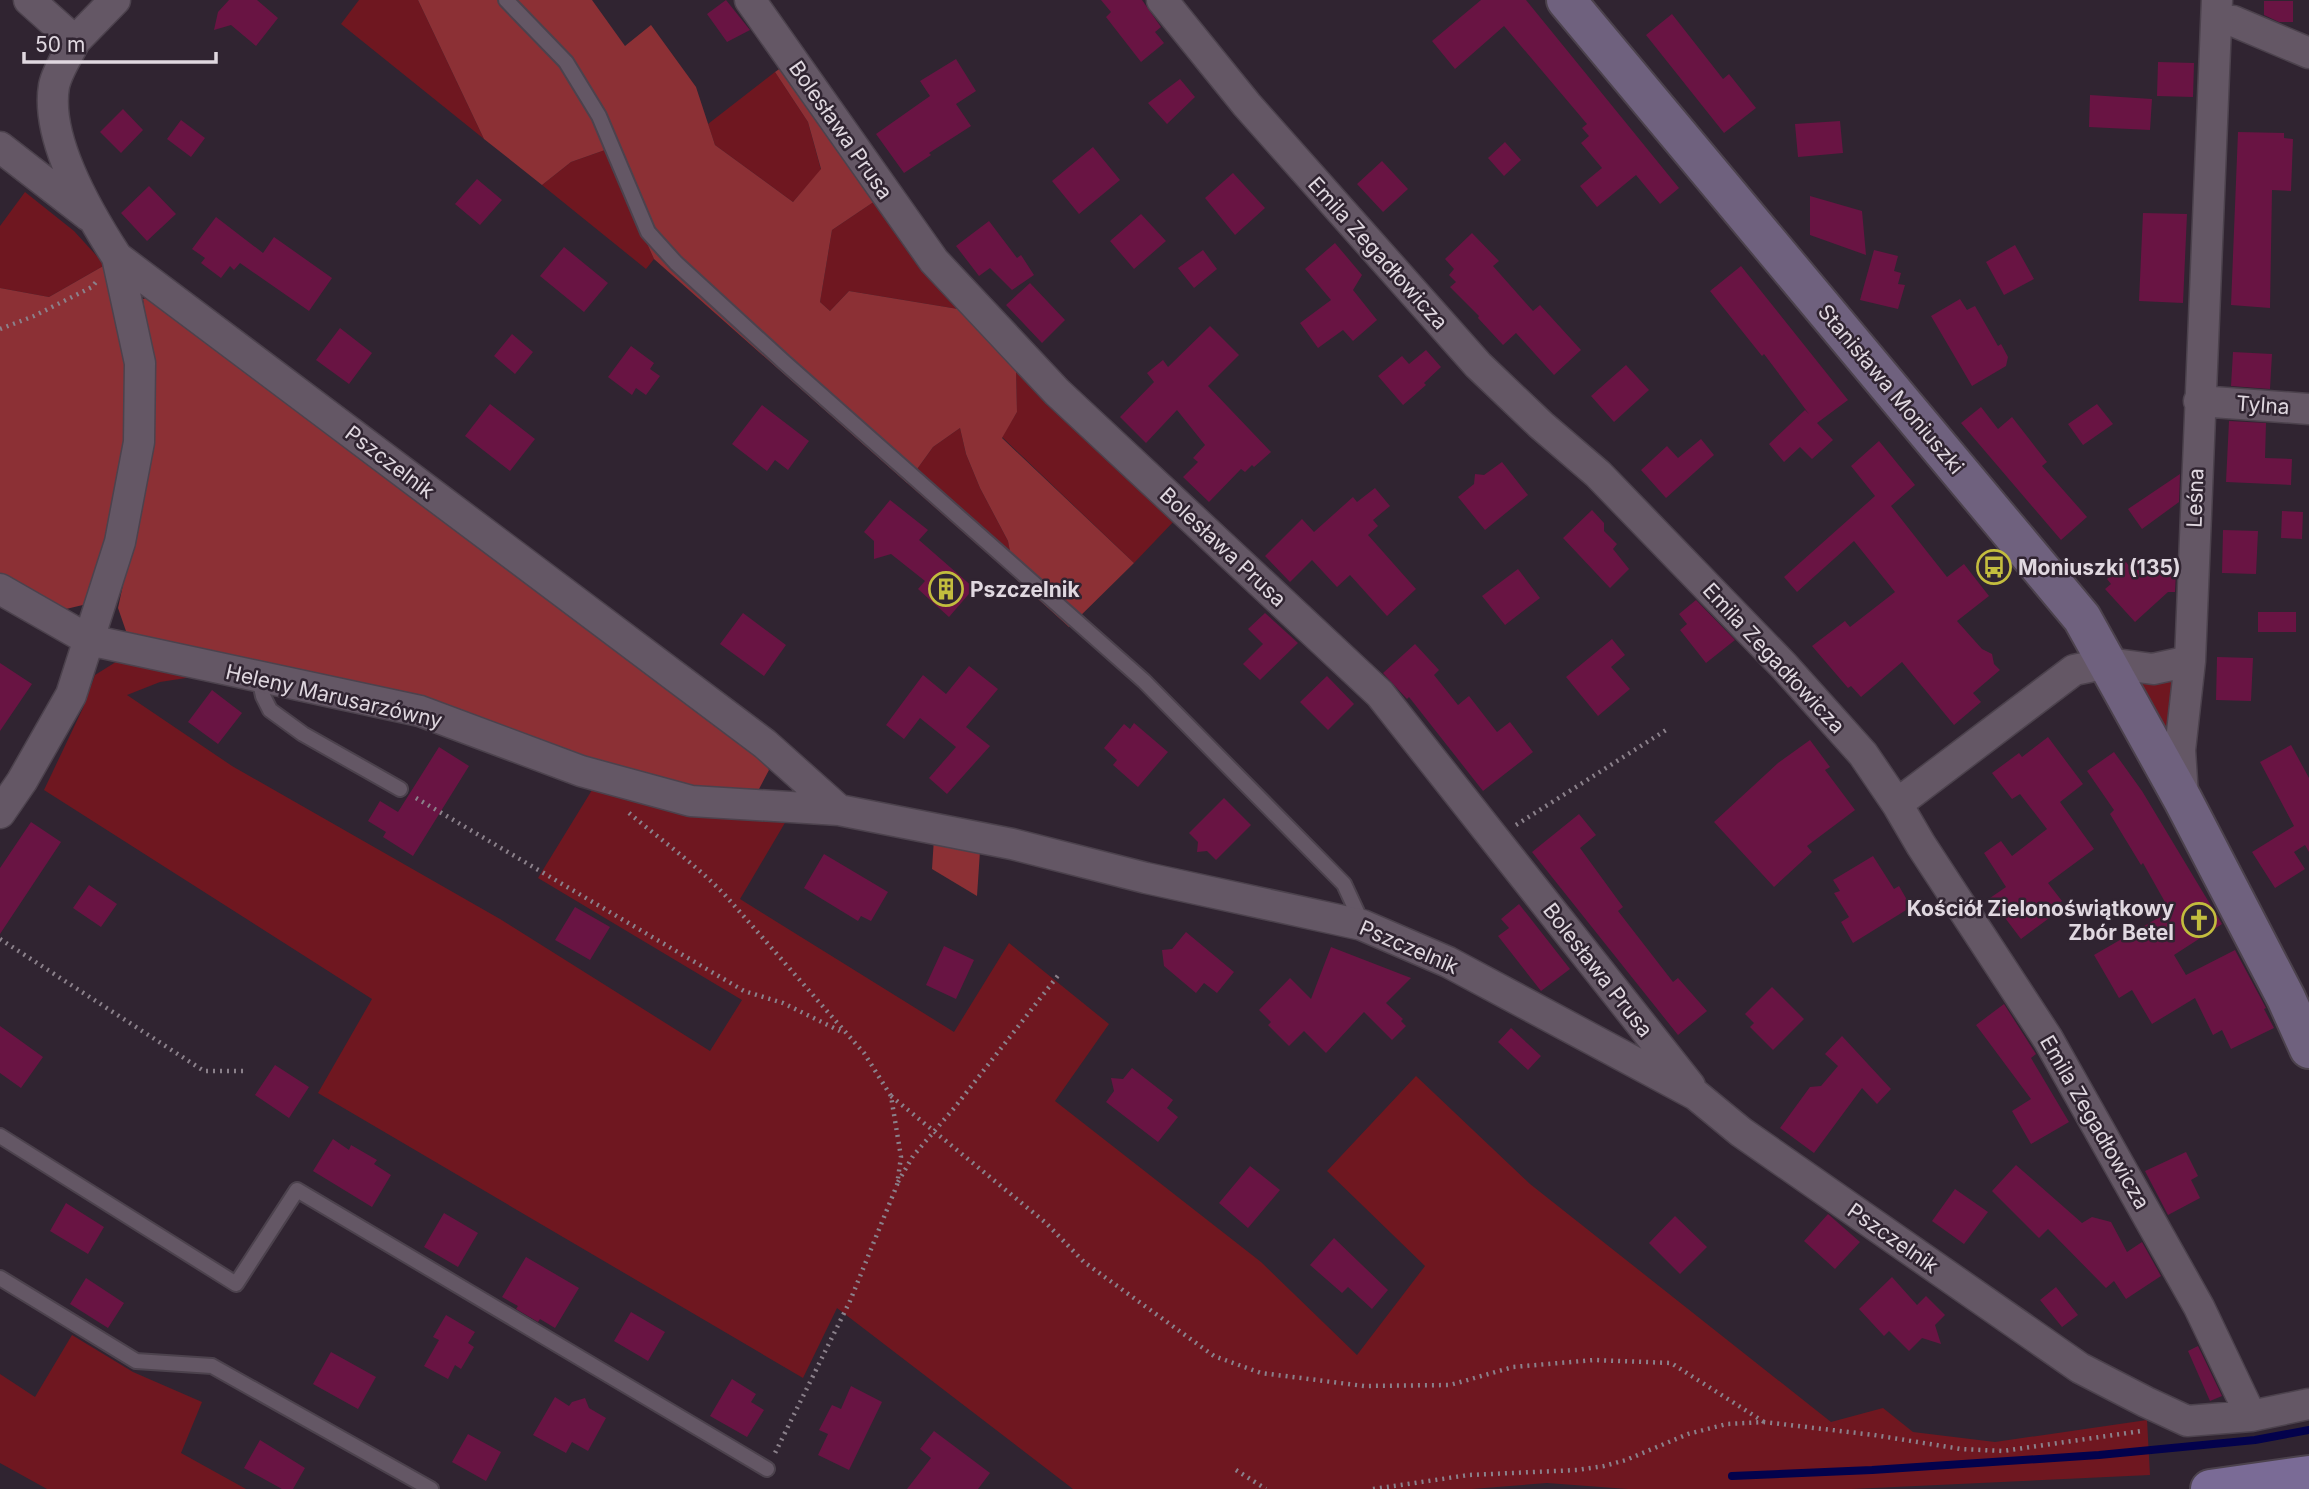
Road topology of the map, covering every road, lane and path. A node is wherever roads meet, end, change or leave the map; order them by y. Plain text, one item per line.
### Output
1 (29, 0) edge
2 (115, 0) edge
3 (506, 0) edge
4 (750, 0) edge
5 (1162, 0) edge
6 (1566, 0) edge
7 (2217, 10) edge
8 (75, 41) junction
9 (2309, 53) edge
10 (0, 147) edge
11 (92, 218) junction
12 (117, 257) junction
13 (0, 329) edge
14 (2208, 402) junction
15 (2309, 409) edge
16 (0, 589) edge
17 (89, 640) junction
18 (2190, 661) junction
19 (2108, 663) junction
20 (259, 678) junction
21 (1667, 730) dead end
22 (400, 789) joint
23 (2183, 800) junction
24 (620, 804) dead end
25 (1897, 804) junction
26 (839, 810) junction
27 (0, 813) edge
28 (1494, 838) junction
29 (1362, 925) junction
30 (0, 939) edge
31 (1060, 973) dead end
32 (844, 1032) junction
33 (2309, 1049) edge
34 (244, 1071) dead end
35 (1696, 1095) junction
36 (891, 1096) junction
37 (933, 1130) junction
38 (0, 1136) edge
39 (897, 1185) junction
40 (0, 1279) edge
41 (2309, 1404) edge
42 (2251, 1416) junction
43 (1764, 1422) junction
44 (2187, 1422) junction
45 (767, 1469) joint
46 (1236, 1470) dead end
47 (2309, 1475) edge
48 (431, 1489) edge
49 (1266, 1489) edge
50 (1373, 1489) edge
51 (2210, 1489) edge

1 - 8 street
2 - 8 street, Pszczelnik
3 - 29 lane
4 - 28 street, Bolesława Prusa
5 - 25 street, Emila Zegadłowicza
6 - 19 street, Stanisława Moniuszki
7 - 9 street
7 - 14 street, Leśna
8 - 11 street, Pszczelnik
10 - 11 street
11 - 12 street, Pszczelnik
12 - 13 path
12 - 17 street
12 - 26 street, Pszczelnik
14 - 15 street, Tylna
14 - 18 street, Leśna
16 - 17 street, Heleny Marusarzówny
17 - 20 street, Heleny Marusarzówny
17 - 27 street
18 - 19 street
18 - 23 street, Leśna
19 - 23 street, Stanisława Moniuszki
19 - 25 street
20 - 22 lane
20 - 26 street, Heleny Marusarzówny
21 - 28 path
22 - 32 path
23 - 33 street, Leśna
24 - 32 path
25 - 42 street, Emila Zegadłowicza
26 - 29 street, Pszczelnik
28 - 35 street, Bolesława Prusa
29 - 35 street, Pszczelnik
30 - 34 path
31 - 37 path
32 - 36 path
35 - 44 street, Pszczelnik
36 - 37 path
36 - 39 path
37 - 39 path
37 - 43 path
38 - 45 lane
39 - 45 path
40 - 48 lane
41 - 42 street
42 - 44 street
43 - 44 path
43 - 50 path
46 - 49 path
47 - 51 main road

